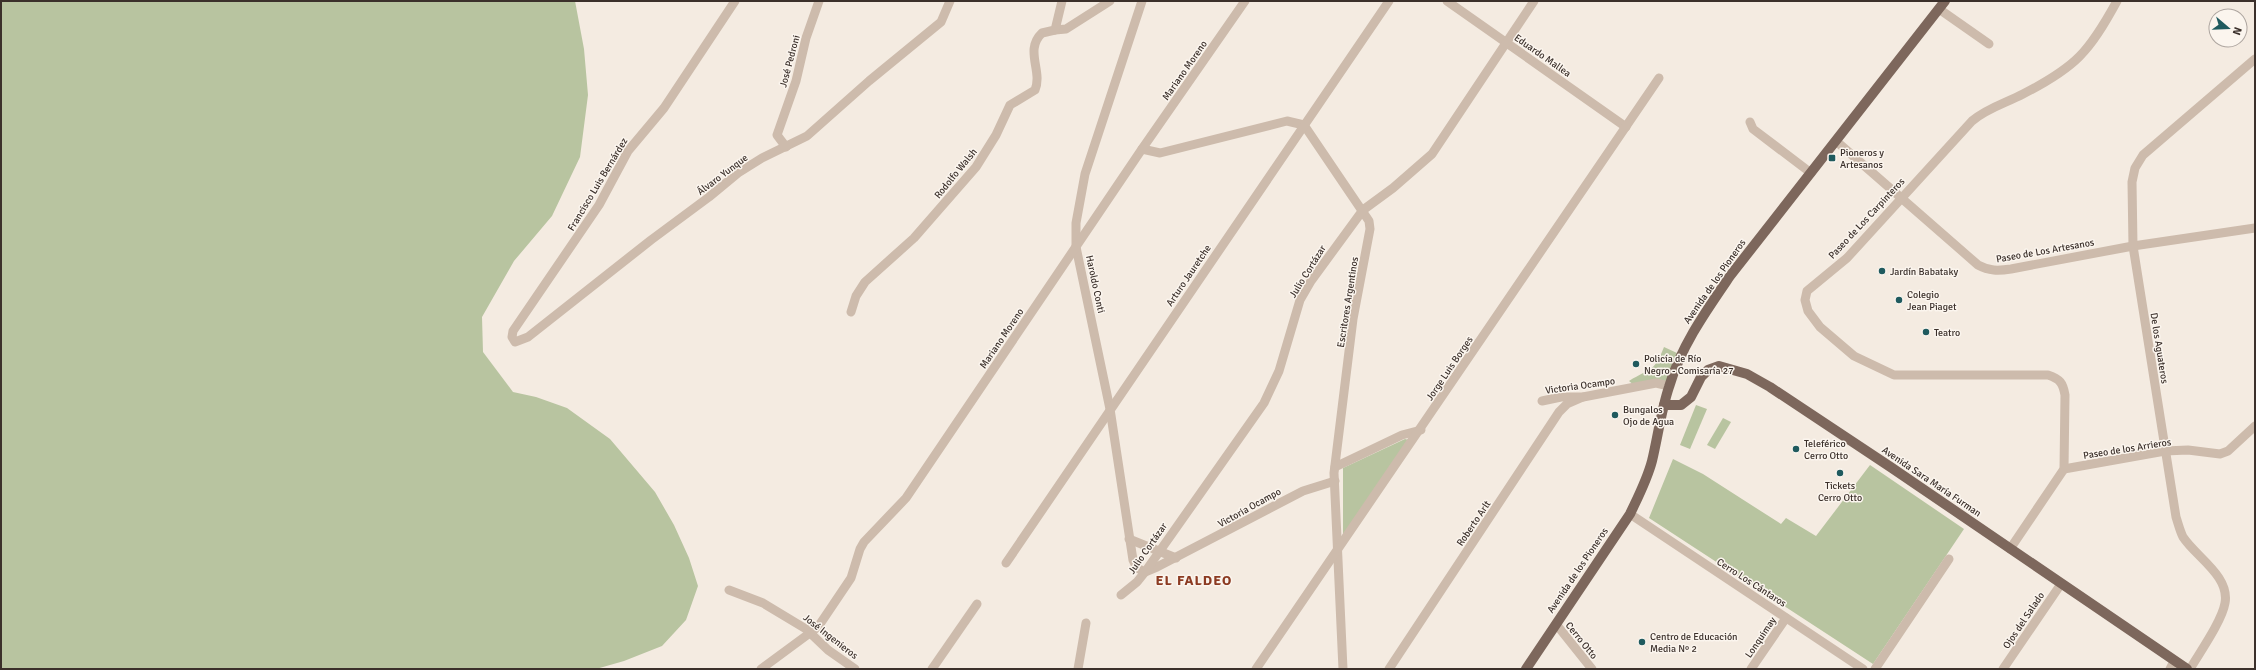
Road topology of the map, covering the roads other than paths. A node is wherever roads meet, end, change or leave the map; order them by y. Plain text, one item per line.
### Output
1 (735, 1) edge
2 (819, 1) edge
3 (950, 1) edge
4 (1062, 1) edge
5 (1110, 1) edge
6 (1142, 1) edge
7 (1245, 1) edge
8 (1389, 1) edge
9 (1447, 1) edge
10 (1534, 1) edge
11 (2117, 1) edge
12 (1942, 5) edge
13 (1055, 30) junction
14 (1506, 42) junction
15 (1989, 44) dead end
16 (2255, 60) edge
17 (1659, 78) dead end
18 (1750, 122) dead end
19 (1304, 125) junction
20 (1626, 127) junction
21 (1836, 141) junction
22 (786, 147) junction
23 (1142, 149) junction
24 (1812, 173) junction
25 (1902, 197) junction
26 (1363, 210) junction
27 (2255, 228) edge
28 (2133, 246) junction
29 (1076, 247) junction
30 (851, 312) dead end
31 (515, 342) joint
32 (1669, 386) junction
33 (1583, 397) junction
34 (1542, 401) dead end
35 (1664, 405) junction
36 (1110, 409) junction
37 (2255, 426) edge
38 (1421, 430) junction
39 (2165, 451) junction
40 (1335, 466) junction
41 (2064, 469) junction
42 (1335, 481) junction
43 (1630, 514) junction
44 (1129, 539) junction
45 (2010, 549) junction
46 (1158, 550) junction
47 (1336, 552) junction
48 (1176, 558) junction
49 (1950, 559) dead end
50 (1006, 563) dead end
51 (1145, 572) junction
52 (2061, 584) junction
53 (729, 590) dead end
54 (1121, 594) dead end
55 (977, 604) dead end
56 (1786, 618) junction
57 (1086, 623) dead end
58 (1556, 624) junction
59 (811, 634) junction
60 (2172, 665) edge
61 (761, 669) edge
62 (855, 669) edge
63 (932, 669) edge
64 (1078, 669) edge
65 (1256, 669) edge
66 (1343, 669) edge
67 (1389, 669) edge
68 (1526, 669) edge
69 (1592, 669) edge
70 (1751, 669) edge
71 (1863, 669) edge
72 (1875, 669) edge
73 (2004, 669) edge
74 (2189, 669) edge

1 - 31 street, Francisco Luis Bernárdez
2 - 22 street, José Pedroni
3 - 22 street, Álvaro Yunque
4 - 13 street
5 - 13 street
6 - 29 street, Haroldo Conti
7 - 23 street, Mariano Moreno
8 - 19 street, Arturo Jauretche
9 - 14 street, Eduardo Mallea
10 - 14 street, Julio Cortázar
11 - 25 street, Paseo de Los Carpinteros
12 - 15 street
12 - 21 main road, Avenida de los Pioneros
13 - 30 street, Rodolfo Walsh
14 - 20 street, Eduardo Mallea
14 - 26 street, Julio Cortázar
16 - 28 street, De los Aguateros
17 - 20 street, Jorge Luis Borges
18 - 24 street
19 - 23 street
19 - 26 street, Escritores Argentinos
19 - 36 street, Arturo Jauretche
20 - 38 street, Jorge Luis Borges
21 - 24 main road, Avenida de los Pioneros
21 - 25 street, Paseo de Los Artesanos
22 - 31 street, Álvaro Yunque
23 - 29 street, Mariano Moreno
24 - 32 main road, Avenida de los Pioneros
25 - 28 street, Paseo de Los Artesanos
25 - 41 street, Paseo de Los Carpinteros
26 - 40 street, Escritores Argentinos
26 - 46 street, Julio Cortázar
27 - 28 street, Paseo de Los Artesanos
28 - 39 street, De los Aguateros
29 - 36 street, Haroldo Conti
29 - 59 street, Mariano Moreno
32 - 33 street, Victoria Ocampo
32 - 35 main road, Avenida de los Pioneros
33 - 34 street, Victoria Ocampo
33 - 67 street, Roberto Arlt
35 - 43 main road, Avenida de los Pioneros
35 - 45 main road, Avenida Sara María Furman
36 - 44 street, Haroldo Conti
36 - 50 street, Arturo Jauretche
37 - 39 street, Paseo de los Arrieros
38 - 40 street
38 - 47 street, Jorge Luis Borges
39 - 41 street, Paseo de los Arrieros
39 - 74 street, De los Aguateros
40 - 42 street, Escritores Argentinos
41 - 45 street
42 - 47 street, Escritores Argentinos
42 - 48 street, Victoria Ocampo
43 - 56 street, Cerro Los Cántaros
43 - 58 main road, Avenida de los Pioneros
44 - 46 street
44 - 51 street, Haroldo Conti
45 - 52 main road, Avenida Sara María Furman
46 - 48 street
46 - 51 street, Julio Cortázar
47 - 65 street, Jorge Luis Borges
47 - 66 street, Escritores Argentinos
48 - 51 street, Victoria Ocampo
49 - 72 street
51 - 54 street, Julio Cortázar
52 - 60 main road, Avenida Sara María Furman
52 - 73 street, Ojos del Salado
53 - 59 street, José Ingenieros
55 - 63 street
56 - 70 street, Lonquimay
56 - 71 street, Cerro Los Cántaros
57 - 64 street
58 - 68 main road, Avenida de los Pioneros
58 - 69 street, Cerro Otto
59 - 61 street, Mariano Moreno
59 - 62 street, José Ingenieros
60 - 74 main road, Avenida Sara María Furman

